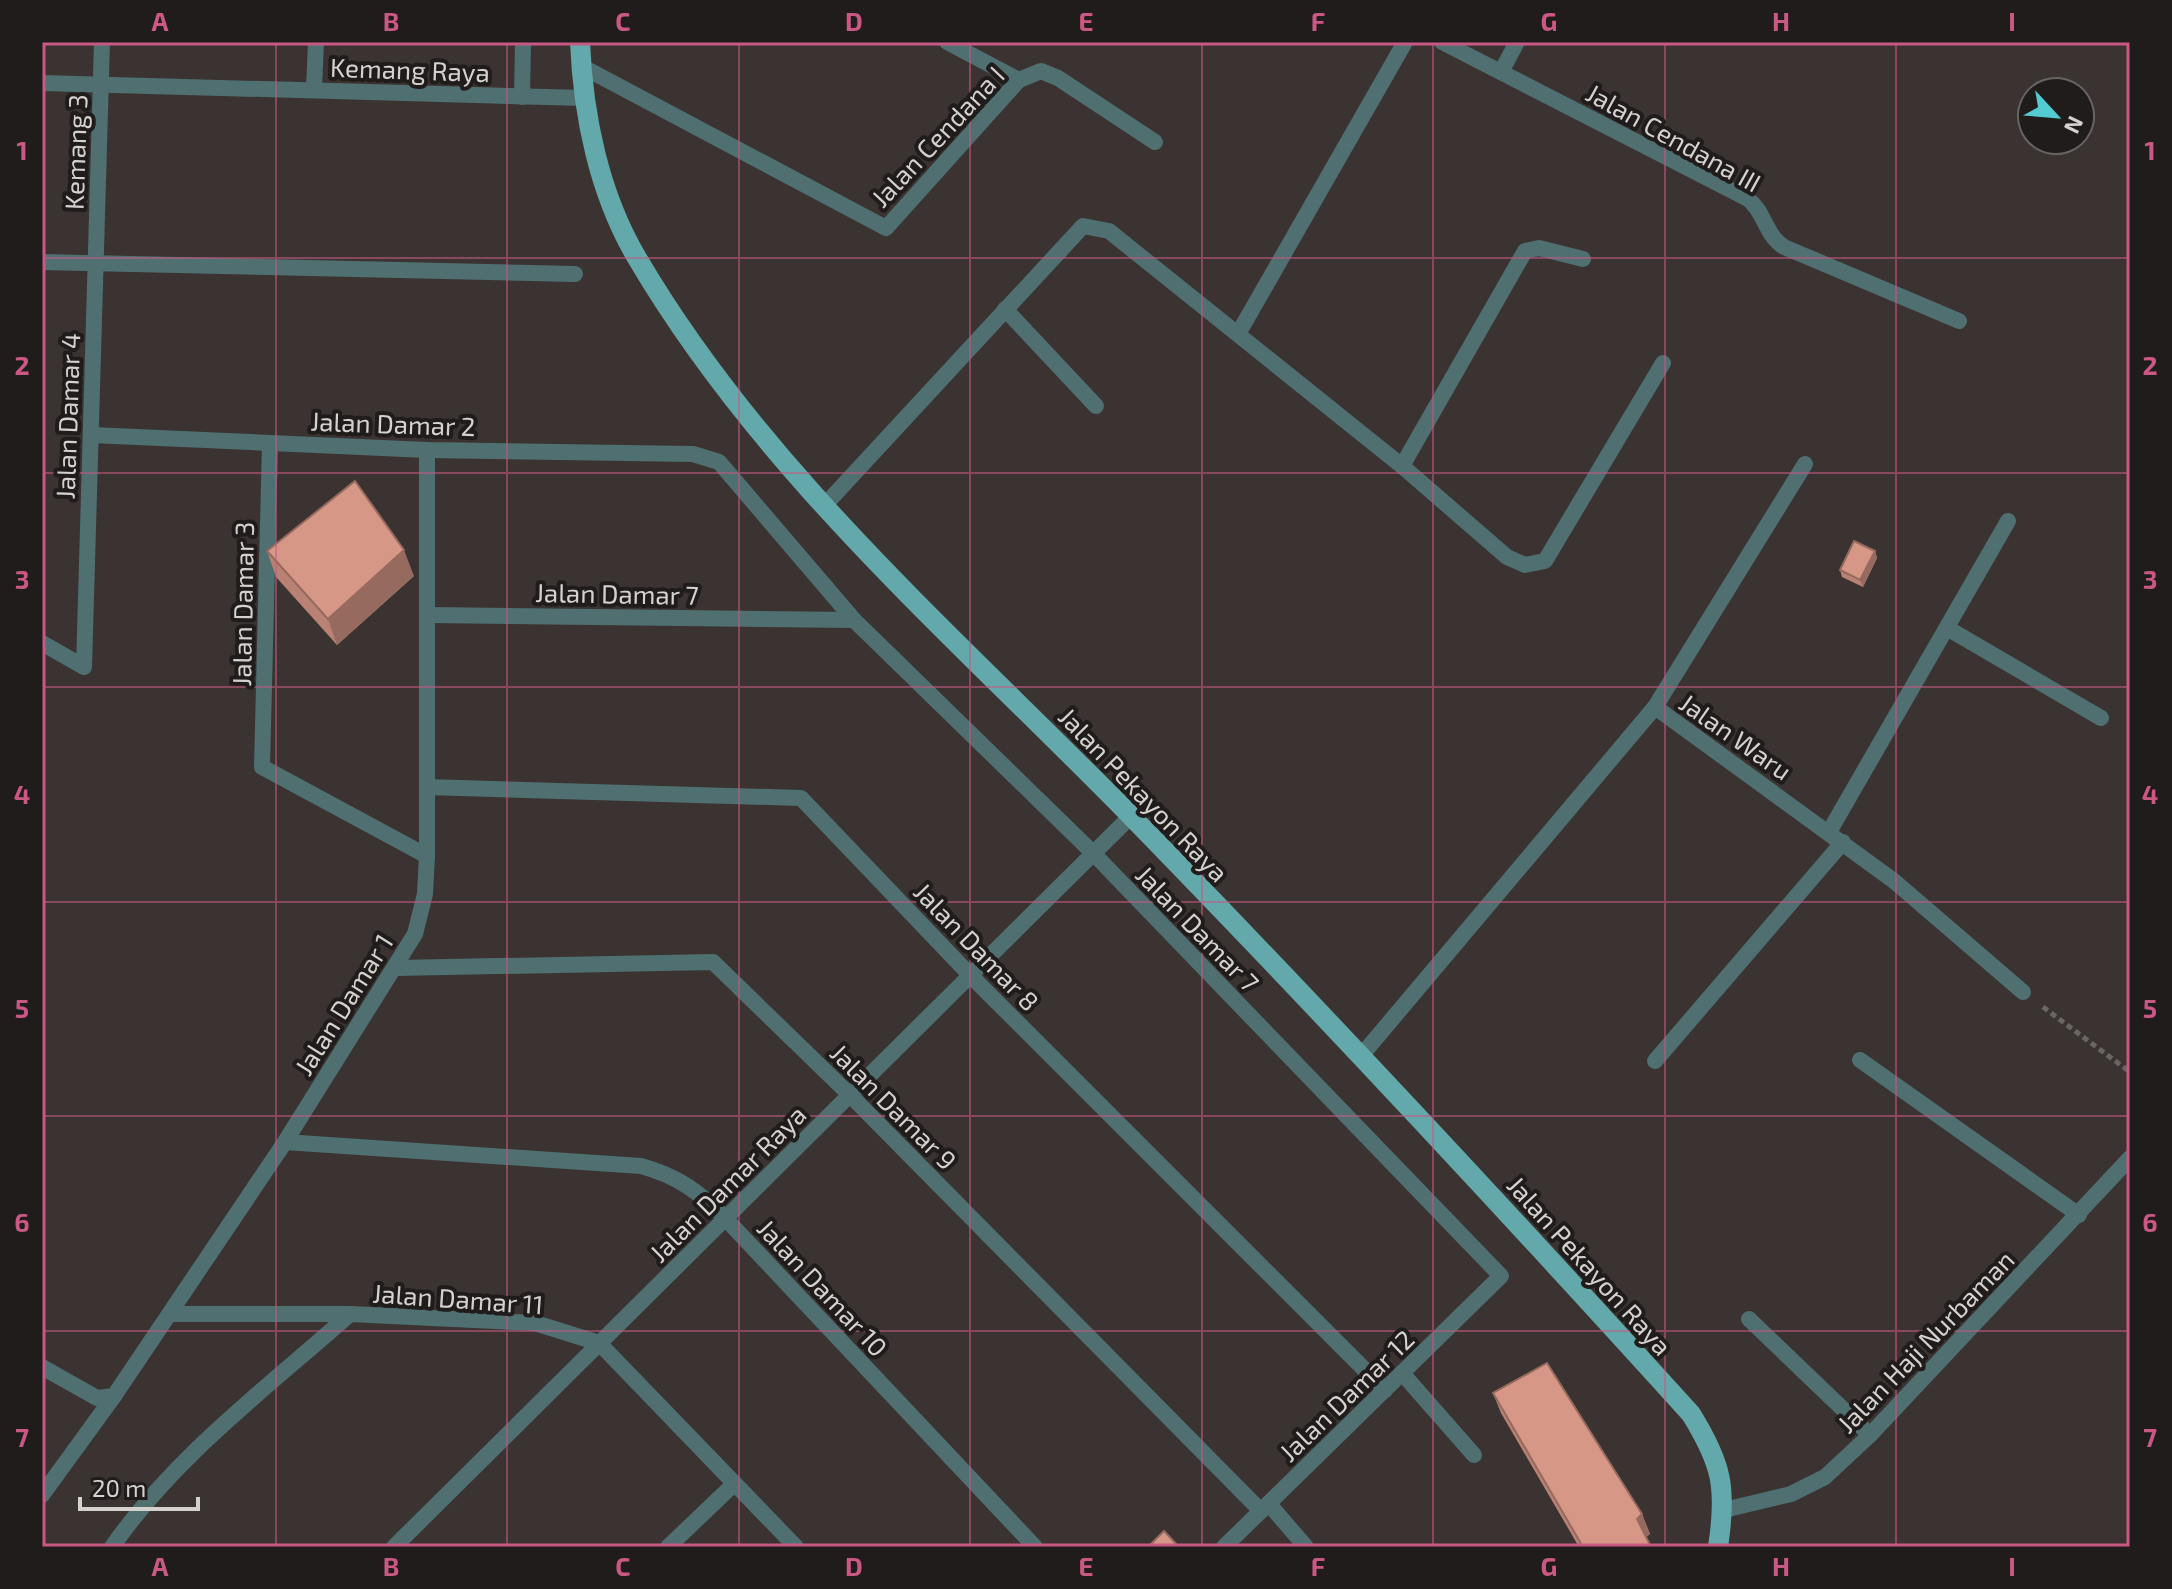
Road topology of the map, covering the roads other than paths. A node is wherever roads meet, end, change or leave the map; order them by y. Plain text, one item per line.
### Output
1 (102, 42) edge
2 (316, 42) edge
3 (523, 42) edge
4 (580, 42) edge
5 (947, 42) edge
6 (1405, 42) edge
7 (1442, 42) edge
8 (1517, 42) edge
9 (581, 66) junction
10 (1501, 72) junction
11 (1019, 80) junction
12 (42, 83) edge
13 (101, 85) junction
14 (314, 88) junction
15 (522, 97) junction
16 (584, 98) junction
17 (1155, 142) dead end
18 (1583, 259) dead end
19 (42, 262) edge
20 (96, 263) junction
21 (575, 274) dead end
22 (1005, 309) junction
23 (1959, 321) dead end
24 (1238, 334) junction
25 (1663, 363) dead end
26 (1096, 406) dead end
27 (91, 435) junction
28 (270, 443) junction
29 (427, 450) junction
30 (693, 454) joint
31 (1805, 464) dead end
32 (1402, 466) junction
33 (824, 506) junction
34 (2008, 521) dead end
35 (429, 615) junction
36 (854, 620) junction
37 (1947, 628) junction
38 (42, 643) edge
39 (1655, 707) junction
40 (2101, 718) dead end
41 (427, 787) junction
42 (1131, 816) junction
43 (1836, 837) junction
44 (1093, 853) junction
45 (427, 856) junction
46 (396, 968) junction
47 (970, 975) junction
48 (2023, 992) road end
49 (1361, 1056) junction
50 (1860, 1060) dead end
51 (1655, 1061) dead end
52 (850, 1095) junction
53 (285, 1142) junction
54 (2130, 1158) edge
55 (2079, 1215) junction
56 (725, 1218) junction
57 (1501, 1276) joint
58 (171, 1314) junction
59 (350, 1314) junction
60 (1749, 1319) dead end
61 (599, 1343) junction
62 (42, 1367) edge
63 (1402, 1373) junction
64 (1385, 1390) junction
65 (114, 1396) junction
66 (1870, 1435) junction
67 (1474, 1455) dead end
68 (734, 1484) junction
69 (42, 1495) edge
70 (1265, 1507) junction
71 (1724, 1510) junction
72 (112, 1547) edge
73 (394, 1547) edge
74 (668, 1547) edge
75 (796, 1547) edge
76 (1035, 1547) edge
77 (1224, 1547) edge
78 (1306, 1547) edge
79 (1718, 1547) edge

1 - 13 street, Kemang 3
2 - 14 street
3 - 15 street
4 - 9 main road, Jalan Pekayon Raya
5 - 11 street
6 - 24 street
7 - 10 street, Jalan Cendana III
8 - 10 street
9 - 11 street, Jalan Cendana I
9 - 16 main road, Jalan Pekayon Raya
10 - 23 street, Jalan Cendana III
11 - 17 street, Jalan Cendana I
12 - 13 street, Kemang Raya
13 - 14 street, Kemang Raya
13 - 20 street, Kemang 3
14 - 15 street, Kemang Raya
15 - 16 street, Kemang Raya
16 - 33 main road, Jalan Pekayon Raya
18 - 32 street
19 - 20 street
20 - 21 street
20 - 27 street, Jalan Damar 4
22 - 24 street
22 - 26 street
22 - 33 street
24 - 32 street
25 - 32 street
27 - 28 street, Jalan Damar 2
27 - 38 street, Jalan Damar 4
28 - 29 street, Jalan Damar 2
28 - 45 street, Jalan Damar 3
29 - 30 street, Jalan Damar 2
29 - 35 street, Jalan Damar 1
30 - 36 street, Jalan Damar 7
31 - 39 street
33 - 42 main road, Jalan Pekayon Raya
34 - 37 street
35 - 36 street, Jalan Damar 7
35 - 41 street, Jalan Damar 1
36 - 44 street, Jalan Damar 7
37 - 40 street
37 - 43 street
39 - 43 street, Jalan Waru
39 - 49 street, Jalan Waru
41 - 45 street, Jalan Damar 1
41 - 47 street, Jalan Damar 8
42 - 44 street, Jalan Damar Raya
42 - 49 main road, Jalan Pekayon Raya
43 - 48 street, Jalan Waru
43 - 51 street
44 - 47 street, Jalan Damar Raya
44 - 57 street, Jalan Damar 7
45 - 46 street, Jalan Damar 1
46 - 52 street, Jalan Damar 9
46 - 53 street, Jalan Damar 1
47 - 52 street, Jalan Damar Raya
47 - 64 street, Jalan Damar 8
49 - 71 main road, Jalan Pekayon Raya
50 - 55 street
52 - 56 street, Jalan Damar Raya
52 - 70 street, Jalan Damar 9
53 - 56 street, Jalan Damar 10
53 - 58 street, Jalan Damar 1
54 - 55 street, Jalan Haji Nurbaman
55 - 66 street, Jalan Haji Nurbaman
56 - 61 street, Jalan Damar Raya
56 - 76 street, Jalan Damar 10
57 - 63 street, Jalan Damar 12
58 - 59 street, Jalan Damar 11
58 - 65 street, Jalan Damar 1
59 - 61 street, Jalan Damar 11
59 - 72 street
60 - 66 street
61 - 68 street, Jalan Damar 11
61 - 73 street, Jalan Damar Raya
62 - 65 street
63 - 64 street, Jalan Damar 12
63 - 67 street
64 - 70 street, Jalan Damar 12
65 - 69 street, Jalan Damar 1
66 - 71 street, Jalan Haji Nurbaman
68 - 74 street
68 - 75 street, Jalan Damar 11
70 - 77 street, Jalan Damar 12
70 - 78 street, Jalan Damar 9
71 - 79 main road, Jalan Pekayon Raya

